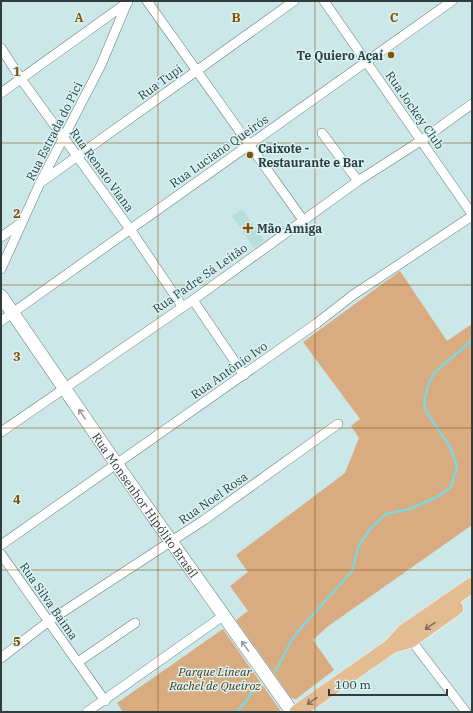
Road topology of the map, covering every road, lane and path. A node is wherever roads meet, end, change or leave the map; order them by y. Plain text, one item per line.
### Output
1 (147, 1) edge
2 (294, 1) edge
3 (324, 1) edge
4 (452, 1) edge
5 (128, 2) edge
6 (1, 48) edge
7 (366, 62) junction
8 (196, 71) junction
9 (21, 79) junction
10 (1, 93) edge
11 (472, 104) edge
12 (322, 133) dead end
13 (64, 136) junction
14 (422, 140) junction
15 (249, 144) junction
16 (77, 156) junction
17 (358, 181) junction
18 (40, 183) junction
19 (472, 215) edge
20 (303, 220) junction
21 (22, 222) junction
22 (130, 229) junction
23 (1, 237) edge
24 (1, 270) edge
25 (1, 296) edge
26 (193, 300) junction
27 (182, 306) junction
28 (12, 312) junction
29 (1, 321) edge
30 (244, 374) junction
31 (64, 388) junction
32 (338, 424) dead end
33 (1, 432) edge
34 (117, 465) junction
35 (172, 540) junction
36 (1, 545) edge
37 (1, 554) edge
38 (472, 585) edge
39 (472, 597) edge
40 (223, 616) junction
41 (49, 621) junction
42 (135, 623) dead end
43 (411, 640) junction
44 (390, 646) junction
45 (1, 658) edge
46 (78, 662) junction
47 (105, 701) junction
48 (88, 712) edge
49 (292, 712) edge
50 (297, 712) edge
51 (466, 712) edge

1 - 8 street
2 - 8 street, Rua Tupi
3 - 7 street, Rua Jockey Club
4 - 7 street, Rua Luciano Queirós
5 - 9 street
5 - 13 street, Rua Estrada do Pici
6 - 9 street, Rua Renato Viana
7 - 14 street, Rua Jockey Club
7 - 15 street, Rua Luciano Queirós
8 - 15 street
8 - 16 street, Rua Tupi
9 - 10 street
9 - 13 street, Rua Renato Viana
11 - 14 street, Rua Padre Sá Leitão
12 - 17 street
13 - 16 street, Rua Renato Viana
13 - 18 street, Rua Estrada do Pici
14 - 17 street, Rua Padre Sá Leitão
14 - 19 street, Rua Jockey Club
15 - 20 street
15 - 22 street, Rua Luciano Queirós
16 - 18 street, Rua Tupi
16 - 22 street, Rua Renato Viana
17 - 20 street, Rua Padre Sá Leitão
18 - 21 street, Rua Estrada do Pici
19 - 30 street, Rua Antônio Ivo
20 - 26 street, Rua Padre Sá Leitão
21 - 23 street
21 - 24 street, Rua Estrada do Pici
22 - 27 street, Rua Renato Viana
22 - 28 street, Rua Luciano Queirós
25 - 28 main road, Rua Monsenhor Hipólito Brasil
26 - 27 street, Rua Padre Sá Leitão
26 - 30 street
27 - 31 street, Rua Padre Sá Leitão
28 - 29 street, Rua Luciano Queirós
28 - 31 main road, Rua Monsenhor Hipólito Brasil
30 - 34 street, Rua Antônio Ivo
31 - 33 street, Rua Padre Sá Leitão
34 -> 31 main road, Rua Monsenhor Hipólito Brasil
32 - 35 street, Rua Noel Rosa
34 - 35 main road, Rua Monsenhor Hipólito Brasil
34 - 36 street, Rua Antônio Ivo
35 - 40 main road, Rua Monsenhor Hipólito Brasil
35 - 41 street, Rua Noel Rosa
37 - 41 street, Rua Silva Baima
38 - 44 main road
39 -> 43 main road
40 - 47 street
49 -> 40 main road, Rua Monsenhor Hipólito Brasil
41 - 45 street, Rua Noel Rosa
41 - 46 street, Rua Silva Baima
42 - 46 street
43 - 44 main road
43 - 51 street
44 -> 50 main road
46 - 47 street, Rua Silva Baima
47 - 48 street

